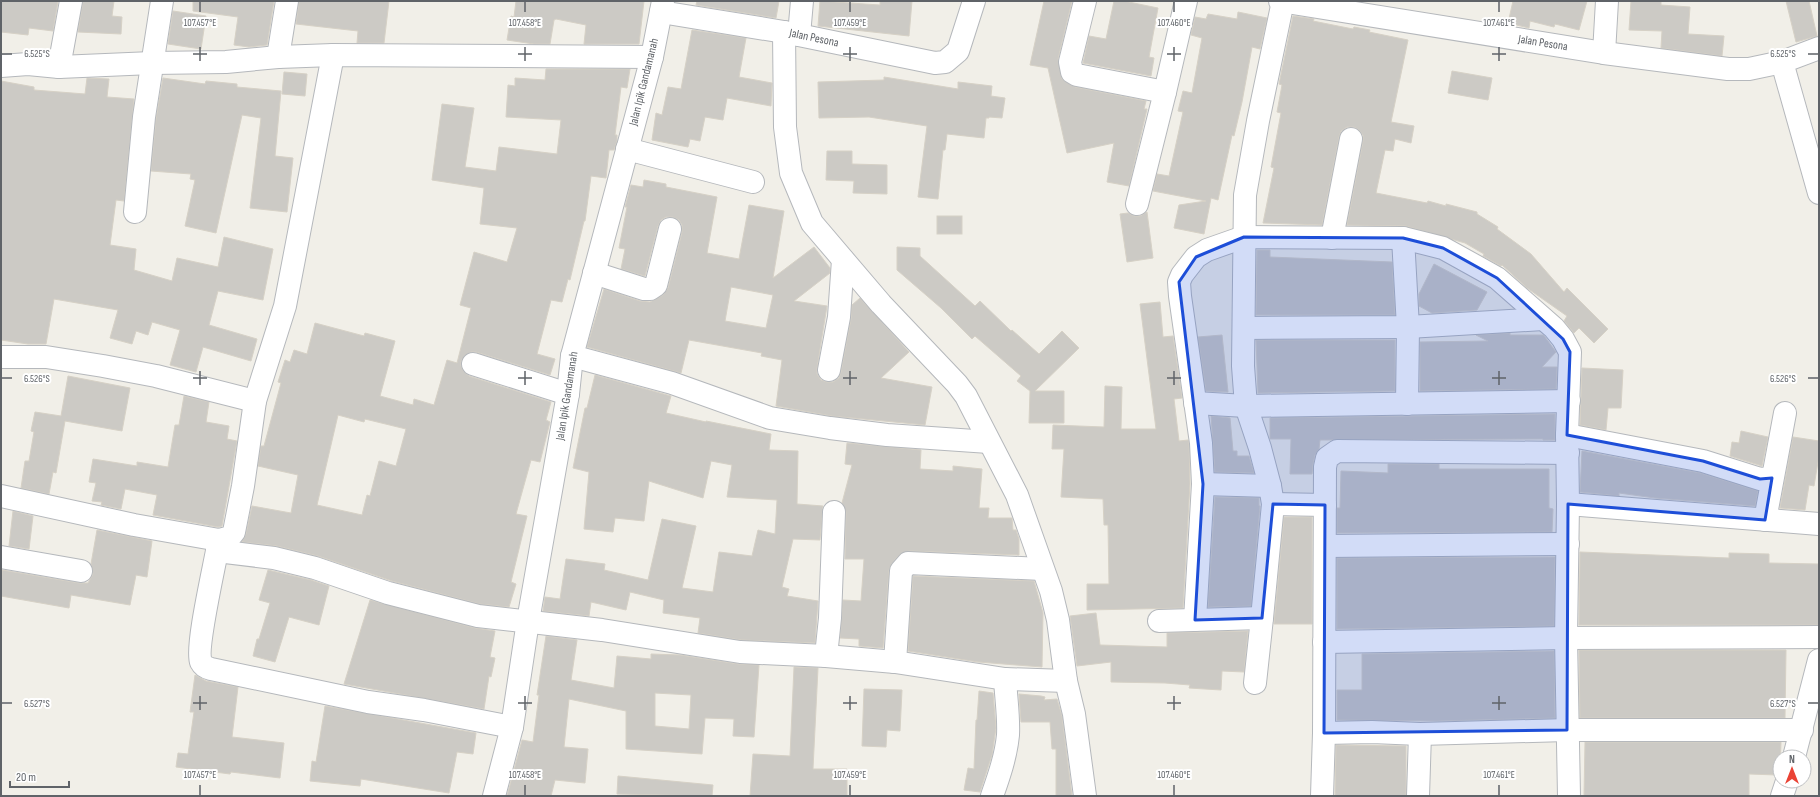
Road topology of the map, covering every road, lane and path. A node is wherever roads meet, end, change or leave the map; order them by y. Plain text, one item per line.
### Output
1 (71, 1) edge
2 (162, 1) edge
3 (287, 1) edge
4 (802, 1) edge
5 (974, 1) edge
6 (1085, 1) edge
7 (1186, 1) edge
8 (1280, 1) edge
9 (1283, 1) edge
10 (1607, 1) edge
11 (662, 7) edge
12 (1392, 9) edge
13 (792, 33) junction
14 (1819, 48) edge
15 (1604, 53) junction
16 (333, 55) junction
17 (278, 57) junction
18 (652, 57) junction
19 (1782, 62) junction
20 (152, 63) junction
21 (1, 66) edge
22 (59, 67) junction
23 (1165, 92) junction
24 (1351, 139) dead end
25 (627, 149) junction
26 (753, 182) dead end
27 (1819, 193) edge
28 (1137, 204) dead end
29 (134, 212) dead end
30 (670, 229) dead end
31 (1244, 237) junction
32 (1332, 238) junction
33 (1403, 238) junction
34 (842, 260) junction
35 (594, 273) junction
36 (1543, 319) junction
37 (1408, 327) junction
38 (1244, 328) junction
39 (572, 356) junction
40 (1, 357) edge
41 (473, 364) dead end
42 (829, 370) dead end
43 (568, 394) junction
44 (255, 400) junction
45 (1569, 400) junction
46 (1195, 403) junction
47 (1407, 404) junction
48 (1246, 406) junction
49 (1785, 412) dead end
50 (989, 442) junction
51 (1567, 444) junction
52 (1772, 478) junction
53 (1203, 484) junction
54 (1271, 495) junction
55 (1, 496) edge
56 (1568, 504) junction
57 (1325, 505) junction
58 (834, 512) dead end
59 (1765, 520) junction
60 (1819, 524) edge
61 (1568, 544) junction
62 (218, 545) junction
63 (1325, 546) junction
64 (1, 557) edge
65 (1042, 569) junction
66 (81, 571) dead end
67 (1262, 618) junction
68 (1195, 620) junction
69 (528, 621) junction
70 (1159, 621) dead end
71 (1819, 637) edge
72 (1566, 638) junction
73 (1324, 642) junction
74 (826, 656) junction
75 (1819, 660) edge
76 (895, 662) junction
77 (1005, 679) junction
78 (1066, 681) junction
79 (1255, 683) dead end
80 (512, 727) junction
81 (1567, 730) junction
82 (1802, 730) junction
83 (1324, 733) junction
84 (1420, 734) junction
85 (1796, 749) edge
86 (494, 796) edge
87 (992, 796) edge
88 (1085, 796) edge
89 (1322, 796) edge
90 (1418, 796) edge
91 (1569, 796) edge

1 - 22 street
2 - 20 street
3 - 17 street
4 - 13 street
5 - 13 street, Jalan Pesona
6 - 23 street
7 - 23 street
8 - 9 street, Jalan Pesona
9 - 12 street, Jalan Pesona
9 - 31 street
10 - 15 street
11 - 13 street, Jalan Pesona
11 - 18 street, Jalan Ipik Gandamanah
12 - 15 street, Jalan Pesona
13 - 34 street
14 - 19 street, Jalan Pesona
15 - 19 street, Jalan Pesona
16 - 17 street
16 - 18 street
16 - 44 street
17 - 20 street
18 - 25 street, Jalan Ipik Gandamanah
19 - 27 street
20 - 22 street
20 - 29 street
21 - 22 street
23 - 28 street
24 - 32 street
25 - 26 street
25 - 35 street, Jalan Ipik Gandamanah
30 - 35 street
31 - 32 street
31 - 38 street
31 - 46 street
32 - 33 street
33 - 36 street
33 - 37 street
34 - 42 street
34 - 50 street
35 - 39 street, Jalan Ipik Gandamanah
36 - 37 street
36 - 45 street
37 - 38 street
37 - 47 street
38 - 48 street
39 - 43 street, Jalan Ipik Gandamanah
39 - 50 street
40 - 44 street
41 - 43 street
43 - 69 street, Jalan Ipik Gandamanah
44 - 62 street
45 - 47 street
45 - 51 street
46 - 48 street
46 - 53 street
47 - 48 street
48 - 54 street
49 - 52 street
50 - 65 street
51 - 52 street
51 - 56 street
51 - 57 street
52 - 59 street
53 - 54 street
53 - 68 street
54 - 57 street
54 - 67 street
55 - 62 street
56 - 59 street
56 - 61 street
57 - 63 street
58 - 74 street
59 - 60 street
61 - 63 street
61 - 72 street
62 - 69 street
62 - 80 street
63 - 73 street
64 - 66 street
65 - 76 street
65 - 78 street
67 - 68 street
67 - 79 street
68 - 70 street
69 - 74 street
69 - 80 street, Jalan Ipik Gandamanah
71 - 72 street
72 - 73 street
72 - 81 street
73 - 83 street
74 - 76 street
75 - 82 street
76 - 77 street
77 - 78 street
77 - 87 street
78 - 88 street
80 - 86 street, Jalan Ipik Gandamanah
81 - 82 street
81 - 84 street
81 - 91 street
82 - 85 street
83 - 84 street
83 - 89 street
84 - 90 street

